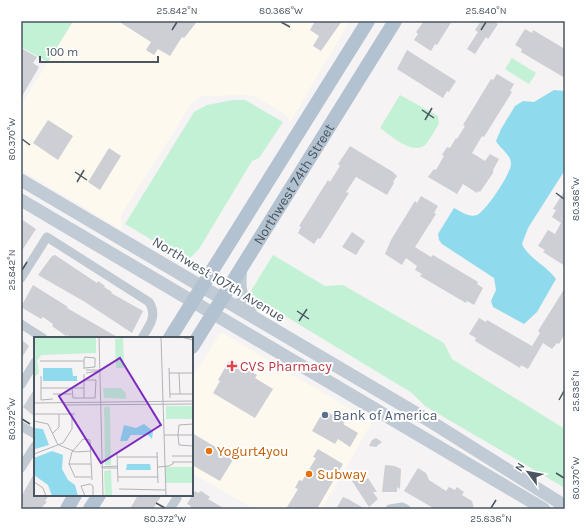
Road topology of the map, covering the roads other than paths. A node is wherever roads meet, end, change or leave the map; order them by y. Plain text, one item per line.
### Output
1 (368, 21) edge
2 (382, 21) edge
3 (395, 21) edge
4 (376, 52) junction
5 (21, 180) edge
6 (21, 200) edge
7 (241, 268) junction
8 (21, 278) edge
9 (202, 287) junction
10 (222, 299) junction
11 (192, 302) junction
12 (213, 314) junction
13 (254, 319) junction
14 (21, 324) edge
15 (41, 337) edge
16 (143, 337) edge
17 (171, 337) edge
18 (193, 345) edge
19 (34, 364) edge
20 (21, 385) edge
21 (21, 426) edge
22 (34, 433) edge
23 (34, 448) edge
24 (21, 468) edge
25 (74, 496) edge
26 (98, 496) edge
27 (177, 498) dead end
28 (565, 506) edge
29 (393, 508) edge
30 (67, 509) edge
31 (90, 509) edge
32 (170, 509) edge
33 (406, 509) edge
34 (544, 509) edge

1 - 9 main road, Northwest 74th Street
2 - 4 main road
3 - 4 main road, Northwest 74th Street
4 - 7 main road, Northwest 74th Street
5 - 9 main road, Northwest 107th Avenue
6 - 11 main road
7 - 10 main road, Northwest 74th Street
7 - 13 main road
8 - 16 street
9 - 10 main road, Northwest 107th Avenue
9 - 11 main road, Northwest 74th Street
10 - 12 main road, Northwest 74th Street
10 - 13 main road, Northwest 107th Avenue
11 - 12 main road
11 - 17 main road, Northwest 74th Street
12 - 18 main road, Northwest 74th Street
12 - 34 main road
13 - 28 main road, Northwest 107th Avenue
14 - 15 street
19 - 20 street
21 - 22 street
23 - 24 street
25 - 30 main road
26 - 31 main road
27 - 32 street
29 - 33 street

